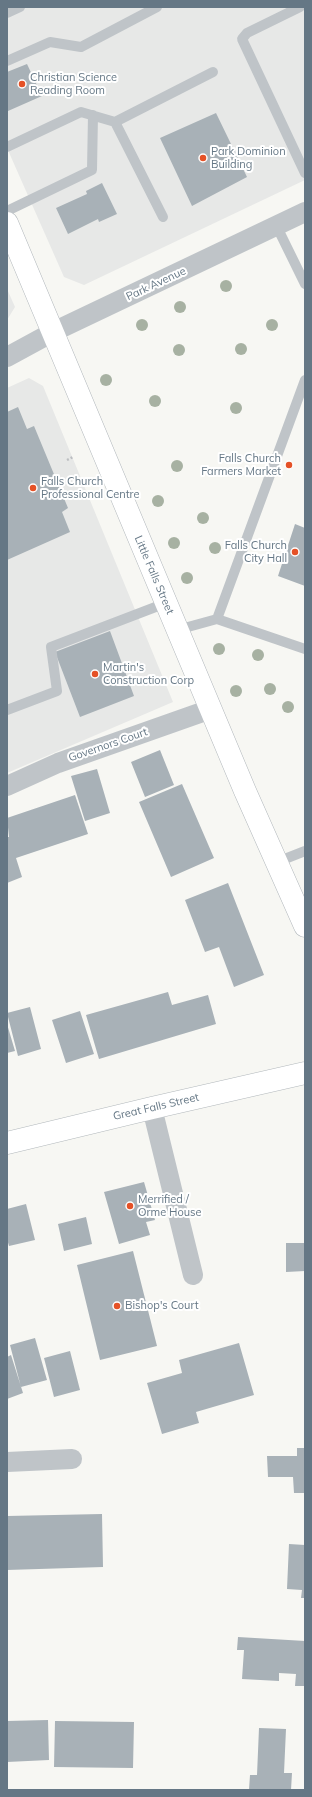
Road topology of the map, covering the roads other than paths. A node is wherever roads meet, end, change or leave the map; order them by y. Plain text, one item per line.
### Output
1 (20, 7) edge
2 (157, 7) edge
3 (300, 7) edge
4 (7, 13) edge
5 (7, 61) edge
6 (213, 72) dead end
7 (93, 116) junction
8 (115, 122) junction
9 (7, 147) edge
10 (305, 173) edge
11 (7, 211) edge
12 (305, 212) edge
13 (163, 217) dead end
14 (7, 223) edge
15 (277, 227) junction
16 (305, 284) edge
17 (53, 332) junction
18 (7, 357) edge
19 (305, 380) edge
20 (166, 603) junction
21 (217, 619) junction
22 (177, 630) junction
23 (305, 649) edge
24 (210, 709) junction
25 (7, 710) edge
26 (7, 786) edge
27 (305, 851) edge
28 (277, 862) junction
29 (305, 926) edge
30 (305, 1074) edge
31 (152, 1108) junction
32 (7, 1143) edge
33 (193, 1274) dead end
34 (72, 1459) dead end
35 (7, 1462) edge

1 - 4 lane
2 - 5 lane
3 - 10 lane
6 - 8 lane
7 - 8 lane
7 - 9 lane
7 - 11 lane
8 - 13 lane
12 - 15 street, Park Avenue
14 - 17 street, Little Falls Street
15 - 16 lane
15 - 17 street, Park Avenue
17 - 18 street, Park Avenue
17 - 20 street, Little Falls Street
19 - 21 lane
20 - 22 street, Little Falls Street
20 - 25 lane
21 - 22 lane
21 - 23 lane
22 - 24 street, Little Falls Street
24 - 26 street, Governors Court
24 - 28 street, Little Falls Street
27 - 28 lane
28 - 29 street, Little Falls Street
30 - 31 street, Great Falls Street
31 - 32 street, Great Falls Street
31 - 33 street
34 - 35 street

